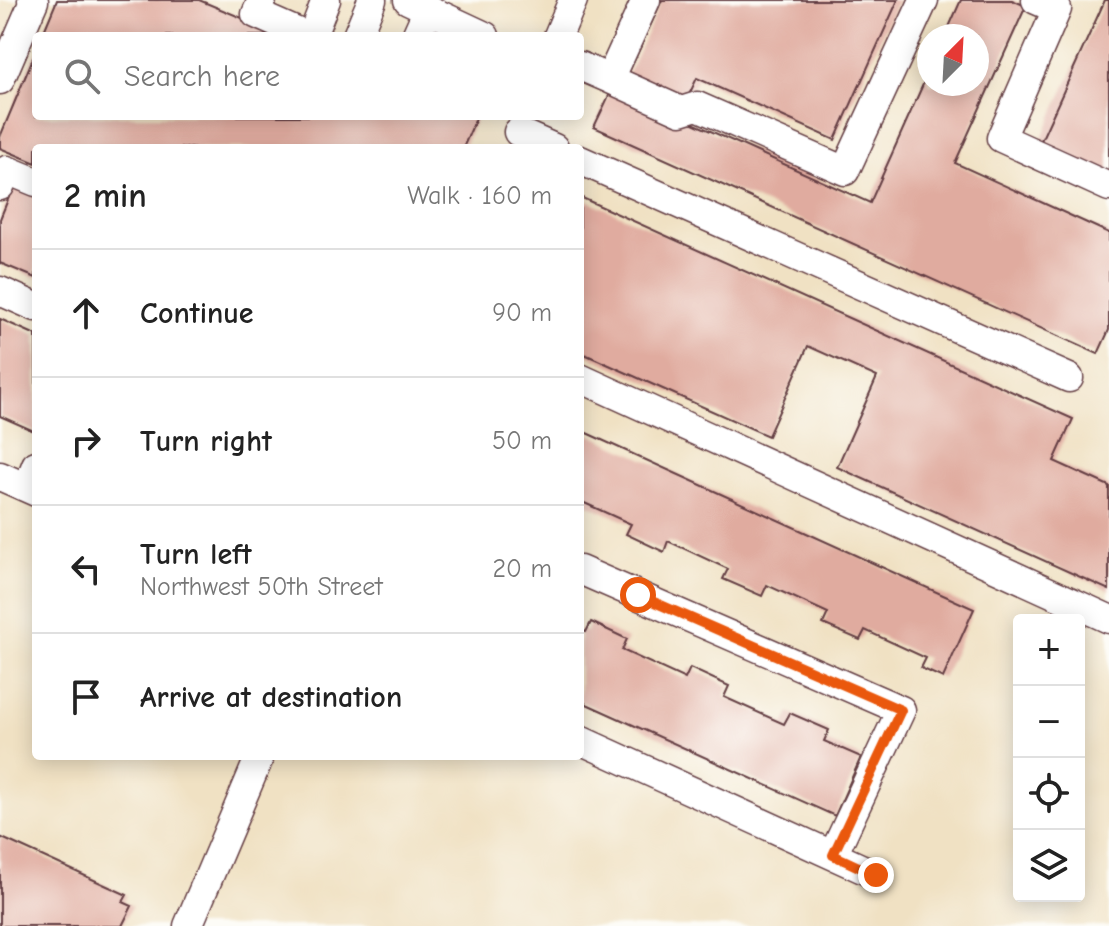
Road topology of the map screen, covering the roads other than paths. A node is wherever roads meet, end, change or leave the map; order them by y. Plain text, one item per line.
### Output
1 (32, 0) edge
2 (262, 0) edge
3 (326, 0) edge
4 (372, 0) edge
5 (573, 0) edge
6 (646, 0) edge
7 (924, 0) edge
8 (1052, 3) edge
9 (418, 5) edge
10 (299, 32) edge
11 (311, 32) edge
12 (359, 32) edge
13 (416, 32) edge
14 (476, 32) edge
15 (560, 32) edge
16 (3, 62) edge
17 (584, 68) edge
18 (610, 79) junction
19 (518, 132) edge
20 (545, 144) edge
21 (584, 162) edge
22 (32, 180) edge
23 (0, 186) edge
24 (1109, 187) edge
25 (0, 291) edge
26 (32, 305) edge
27 (1069, 378) dead end
28 (584, 380) edge
29 (584, 572) edge
30 (1109, 619) edge
31 (584, 742) edge
32 (258, 760) edge
33 (833, 855) junction
34 (876, 875) dead end
35 (188, 926) edge

1 - 16 street
2 - 10 street
3 - 11 street
4 - 12 street
5 - 15 street
6 - 18 street
7 - 18 street
8 - 24 street
9 - 13 street
9 - 14 street
17 - 18 street
19 - 20 street
21 - 27 street
22 - 23 street
25 - 26 street
28 - 30 street
29 - 33 street
31 - 33 street
32 - 35 street
33 - 34 street

